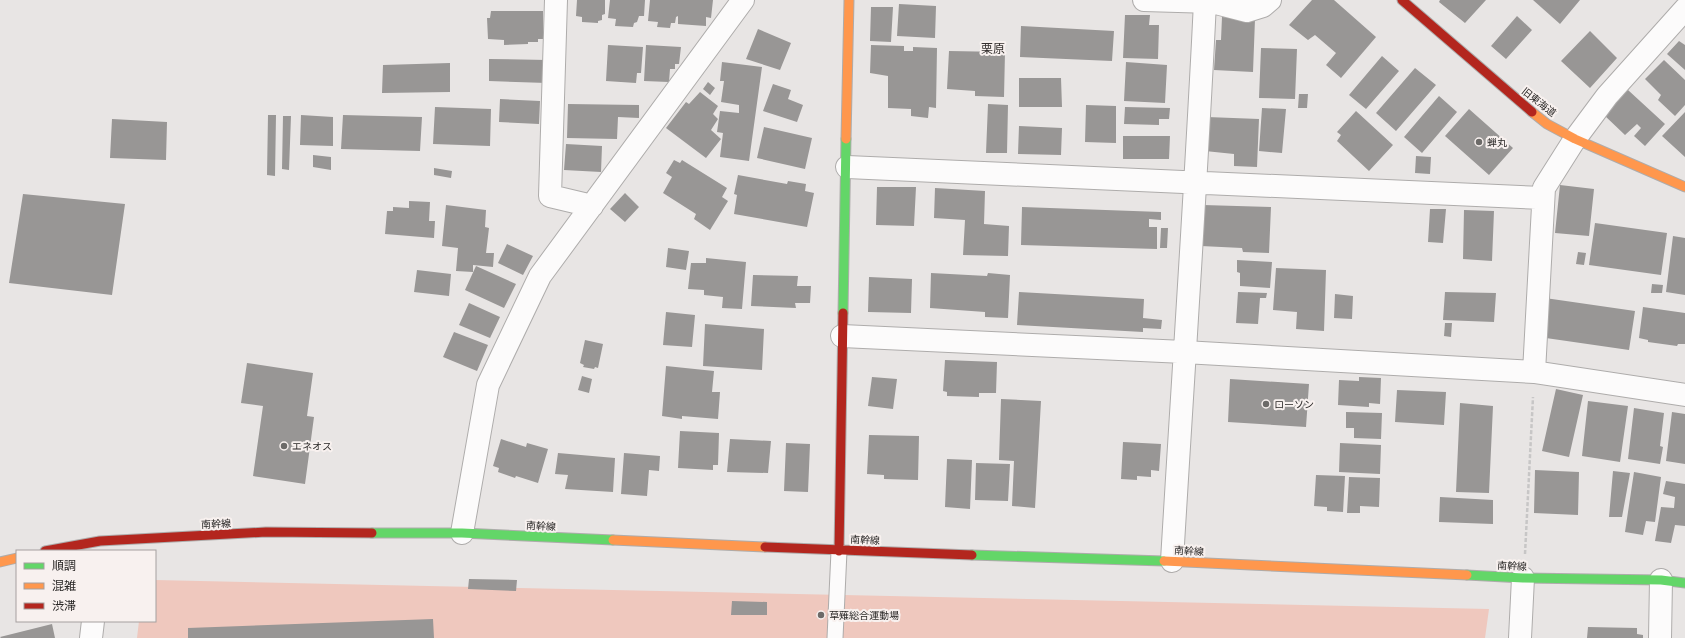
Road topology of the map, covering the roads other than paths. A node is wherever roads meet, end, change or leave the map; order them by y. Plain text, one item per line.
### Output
1 (556, 0) edge
2 (743, 0) edge
3 (849, 0) edge
4 (1144, 0) edge
5 (1270, 0) edge
6 (1402, 0) edge
7 (1205, 2) junction
8 (1685, 9) edge
9 (1575, 139) junction
10 (847, 167) junction
11 (1196, 182) junction
12 (1685, 187) edge
13 (1543, 198) junction
14 (592, 206) junction
15 (842, 336) junction
16 (1184, 352) junction
17 (1534, 372) junction
18 (1685, 395) edge
19 (462, 533) junction
20 (100, 546) edge
21 (56, 550) edge
22 (838, 550) junction
23 (16, 558) edge
24 (1172, 561) junction
25 (0, 562) edge
26 (1523, 578) junction
27 (1661, 580) junction
28 (1685, 583) edge
29 (93, 622) edge
30 (91, 638) edge
31 (835, 638) edge
32 (1520, 638) edge
33 (1660, 638) edge

1 - 14 street
2 - 14 street
3 - 10 main road
4 - 7 street
5 - 7 street
6 - 9 main road, 旧東海道
7 - 11 street
8 - 9 street
9 - 12 main road, 旧東海道
9 - 13 street
10 - 11 street
10 - 15 main road
11 - 13 street
11 - 16 street
13 - 17 street
14 - 19 street
15 - 16 street
15 - 22 main road
16 - 17 street
16 - 24 street
17 - 18 street
19 - 20 main road, 南幹線
19 - 22 main road, 南幹線
20 - 21 main road, 南幹線
22 - 24 main road, 南幹線
22 - 31 lane
23 - 25 main road
24 - 26 main road, 南幹線
26 - 27 main road, 南幹線
26 - 32 street
27 - 28 main road, 南幹線
27 - 33 street
29 - 30 street

